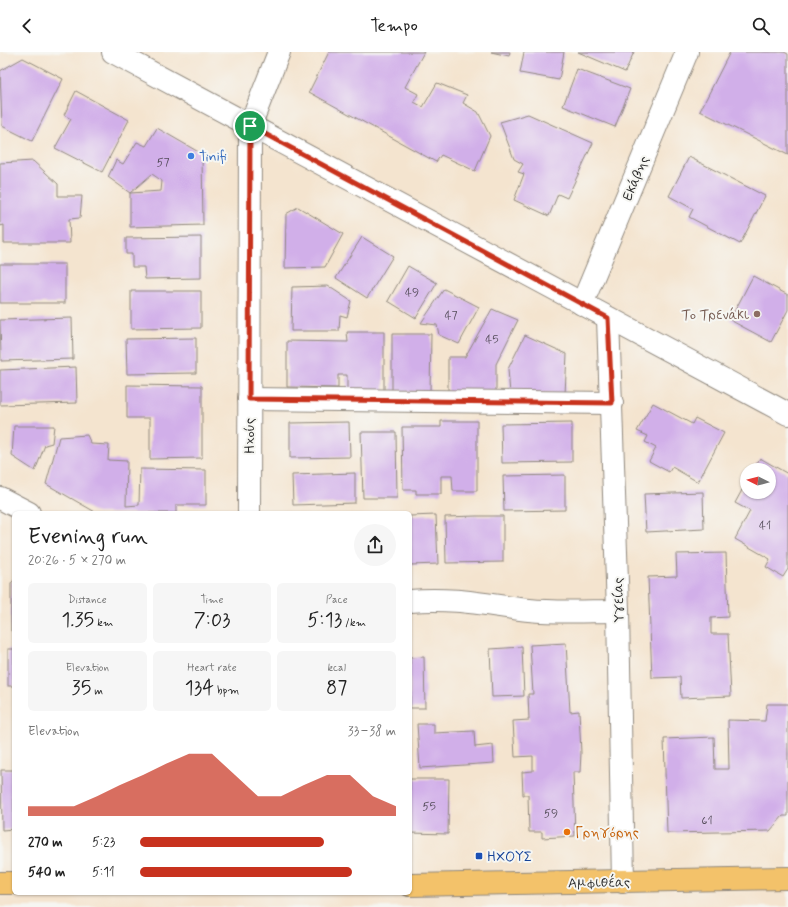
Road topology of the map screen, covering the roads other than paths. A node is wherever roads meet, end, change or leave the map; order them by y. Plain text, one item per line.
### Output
1 (113, 52) edge
2 (279, 52) edge
3 (687, 52) edge
4 (250, 126) junction
5 (582, 304) junction
6 (608, 318) junction
7 (249, 399) junction
8 (612, 403) junction
9 (788, 414) edge
10 (0, 498) edge
11 (25, 511) edge
12 (249, 511) edge
13 (412, 601) edge
14 (618, 611) junction
15 (788, 878) edge
16 (624, 882) junction
17 (0, 883) edge
18 (12, 883) edge
19 (412, 885) edge

1 - 4 street
2 - 4 street, Ηχούς
3 - 5 street, Εκάβης
4 - 5 street
4 - 7 street, Ηχούς
5 - 6 street
6 - 8 street, Υγείας
6 - 9 street
7 - 8 street
7 - 12 street, Ηχούς
8 - 14 street, Υγείας
10 - 11 street
13 - 14 street
14 - 16 street, Υγείας
15 - 16 main road, Αμφιθέας
16 - 19 main road, Αμφιθέας
17 - 18 main road

